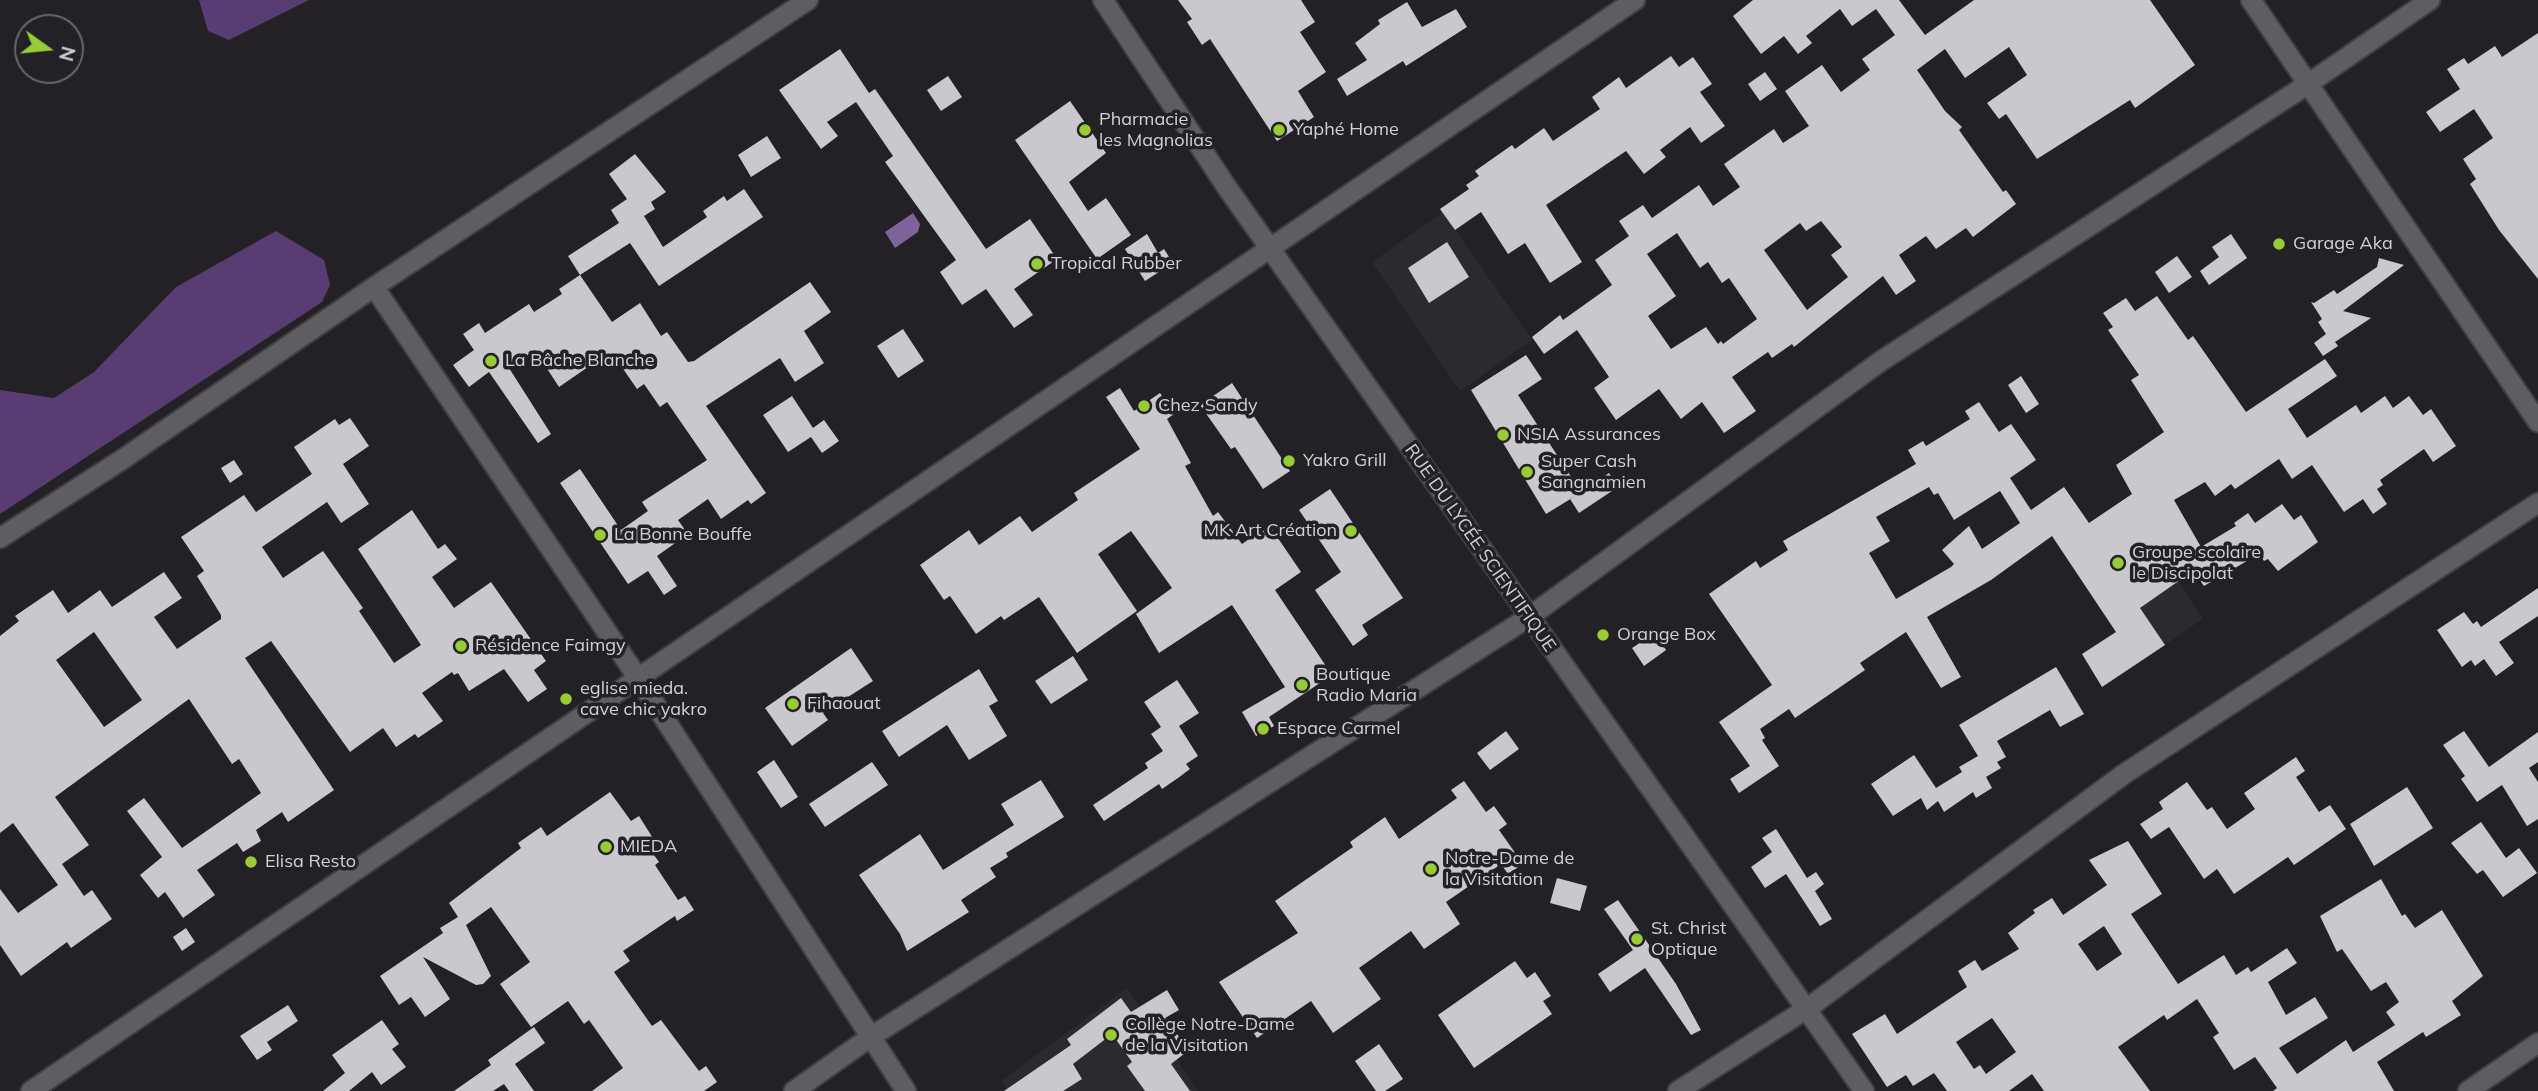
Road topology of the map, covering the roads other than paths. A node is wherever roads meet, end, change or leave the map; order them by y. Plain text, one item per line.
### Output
1 (808, 0) edge
2 (1103, 0) edge
3 (1635, 0) edge
4 (2251, 0) edge
5 (2430, 0) edge
6 (2308, 84) junction
7 (1269, 247) junction
8 (374, 287) junction
9 (2538, 422) edge
10 (2538, 503) edge
11 (0, 538) edge
12 (1529, 617) junction
13 (638, 678) junction
14 (1808, 1008) junction
15 (869, 1038) junction
16 (2538, 1043) edge
17 (31, 1091) edge
18 (794, 1091) edge
19 (906, 1091) edge
20 (1678, 1091) edge
21 (1864, 1091) edge
22 (2468, 1091) edge

1 - 8 street
2 - 7 street, RUE DU LYCÉE SCIENTIFIQUE
3 - 7 street
4 - 6 street
5 - 6 street
6 - 9 street
6 - 12 street
7 - 12 street, RUE DU LYCÉE SCIENTIFIQUE
7 - 13 street
8 - 11 street
8 - 13 street
10 - 14 street
12 - 14 street, RUE DU LYCÉE SCIENTIFIQUE
12 - 15 street
13 - 15 street
13 - 17 street
14 - 20 street
14 - 21 street, RUE DU LYCÉE SCIENTIFIQUE
15 - 18 street
15 - 19 street
16 - 22 street

